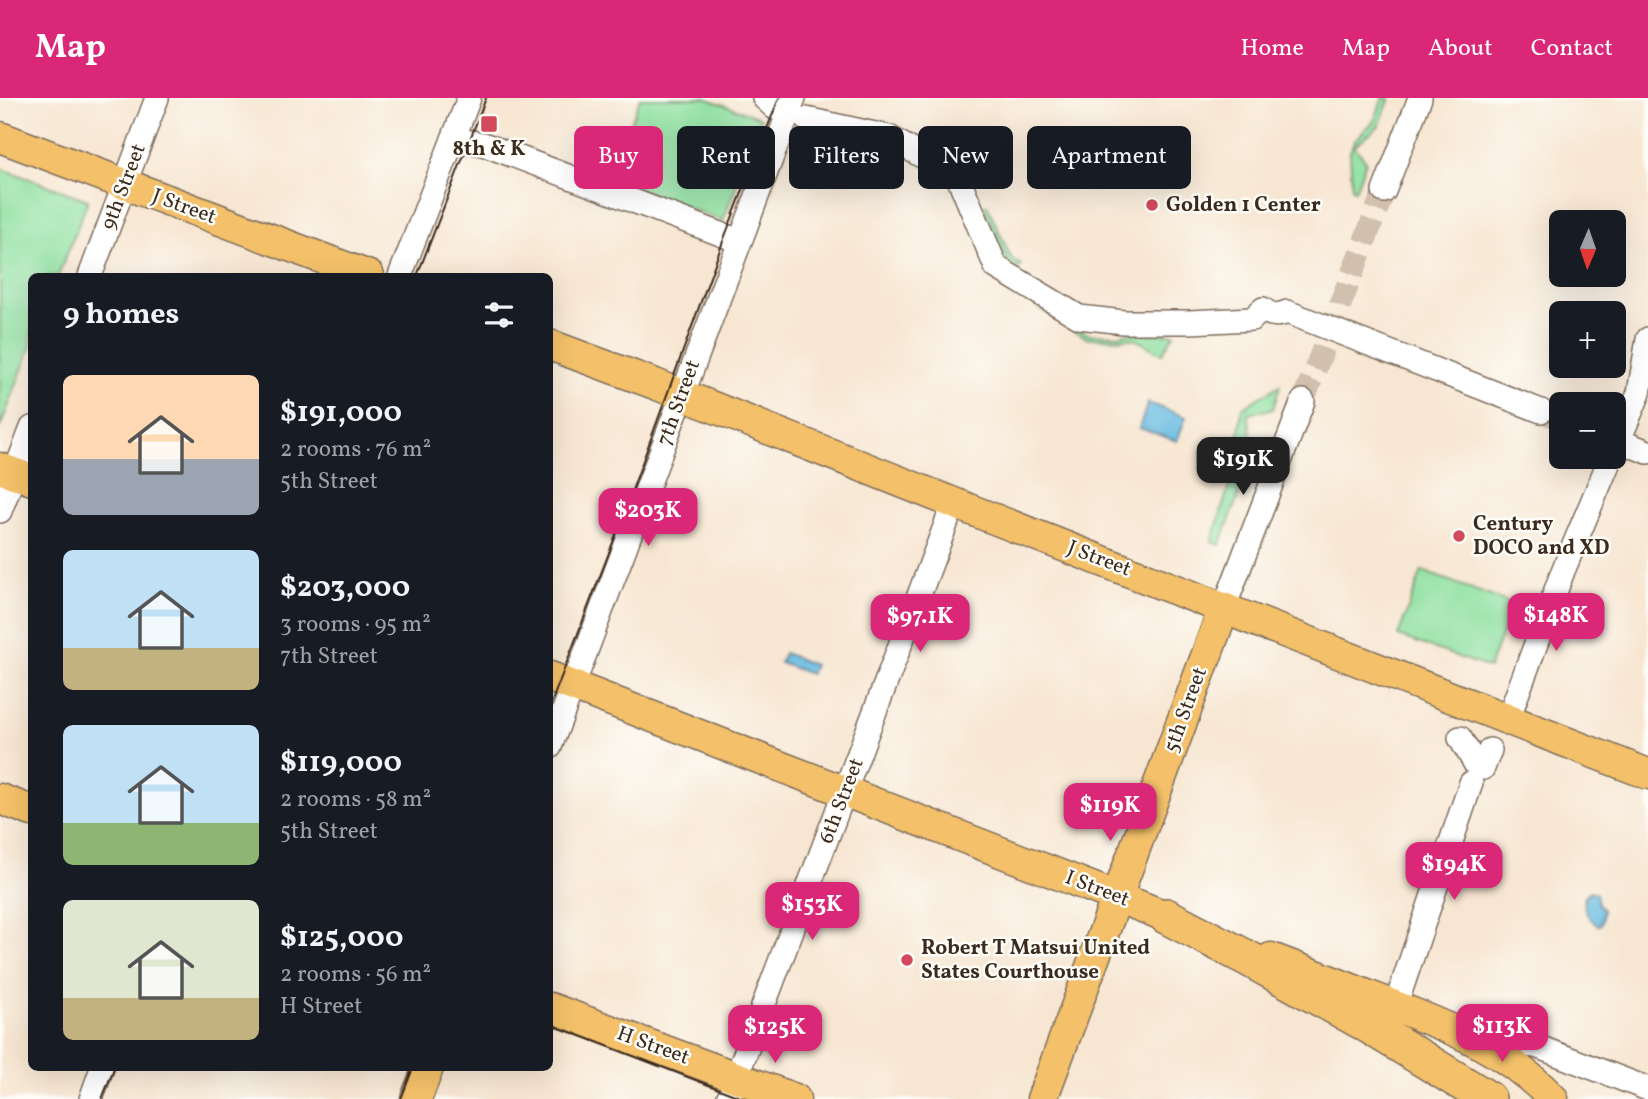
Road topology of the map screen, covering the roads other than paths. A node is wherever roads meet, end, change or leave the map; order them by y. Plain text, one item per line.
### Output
1 (157, 98) edge
2 (468, 98) edge
3 (1420, 98) edge
4 (778, 101) edge
5 (806, 119) dead end
6 (0, 137) edge
7 (453, 139) junction
8 (125, 185) junction
9 (1384, 191) tunnel mouth
10 (739, 241) junction
11 (91, 273) edge
12 (361, 273) edge
13 (401, 273) edge
14 (1648, 339) edge
15 (553, 346) edge
16 (682, 395) junction
17 (1303, 401) tunnel mouth
18 (1541, 411) tunnel mouth
19 (1626, 421) edge
20 (28, 439) edge
21 (1626, 449) edge
22 (1648, 452) edge
23 (1605, 469) edge
24 (15, 474) edge
25 (954, 503) junction
26 (0, 511) edge
27 (1224, 608) junction
28 (561, 682) edge
29 (1508, 719) junction
30 (553, 729) edge
31 (1460, 738) dead end
32 (1490, 750) dead end
33 (1648, 774) edge
34 (1471, 783) dead end
35 (846, 791) junction
36 (0, 799) edge
37 (28, 810) edge
38 (1117, 897) junction
39 (1166, 916) junction
40 (1395, 1006) junction
41 (553, 1009) edge
42 (1474, 1038) junction
43 (1396, 1042) junction
44 (101, 1071) edge
45 (427, 1071) edge
46 (733, 1088) edge
47 (1648, 1089) edge
48 (1484, 1097) edge
49 (91, 1099) edge
50 (416, 1099) edge
51 (795, 1099) edge
52 (1042, 1099) edge
53 (1553, 1099) edge

1 - 8 street, 9th Street
2 - 7 street
3 - 9 street
4 - 10 street, 7th Street
5 - 18 street
6 - 8 main road, J Street
7 - 10 street
7 - 13 street
8 - 11 street, 9th Street
8 - 12 main road, J Street
10 - 16 street, 7th Street
14 - 19 street
15 - 16 main road, J Street
16 - 25 main road, J Street
16 - 28 street, 7th Street
17 - 27 street, 5th Street
20 - 24 street
21 - 22 street
23 - 29 street
24 - 26 street
25 - 27 main road, J Street
25 - 35 street, 6th Street
27 - 29 main road, J Street
27 - 38 main road, 5th Street
28 - 30 street, 7th Street
28 - 35 main road, I Street
29 - 33 main road, J Street
31 - 32 street
34 - 40 street
35 - 38 main road, I Street
35 - 46 street, 6th Street
36 - 37 main road
38 - 39 main road, I Street
38 - 52 main road, 5th Street
39 - 40 main road, I Street
39 - 43 highway
40 - 42 main road, I Street
40 - 43 street
41 - 46 main road, H Street
42 - 47 street, I Street
42 - 53 main road
43 - 48 highway
44 - 49 street
45 - 50 main road
46 - 51 main road, H Street

